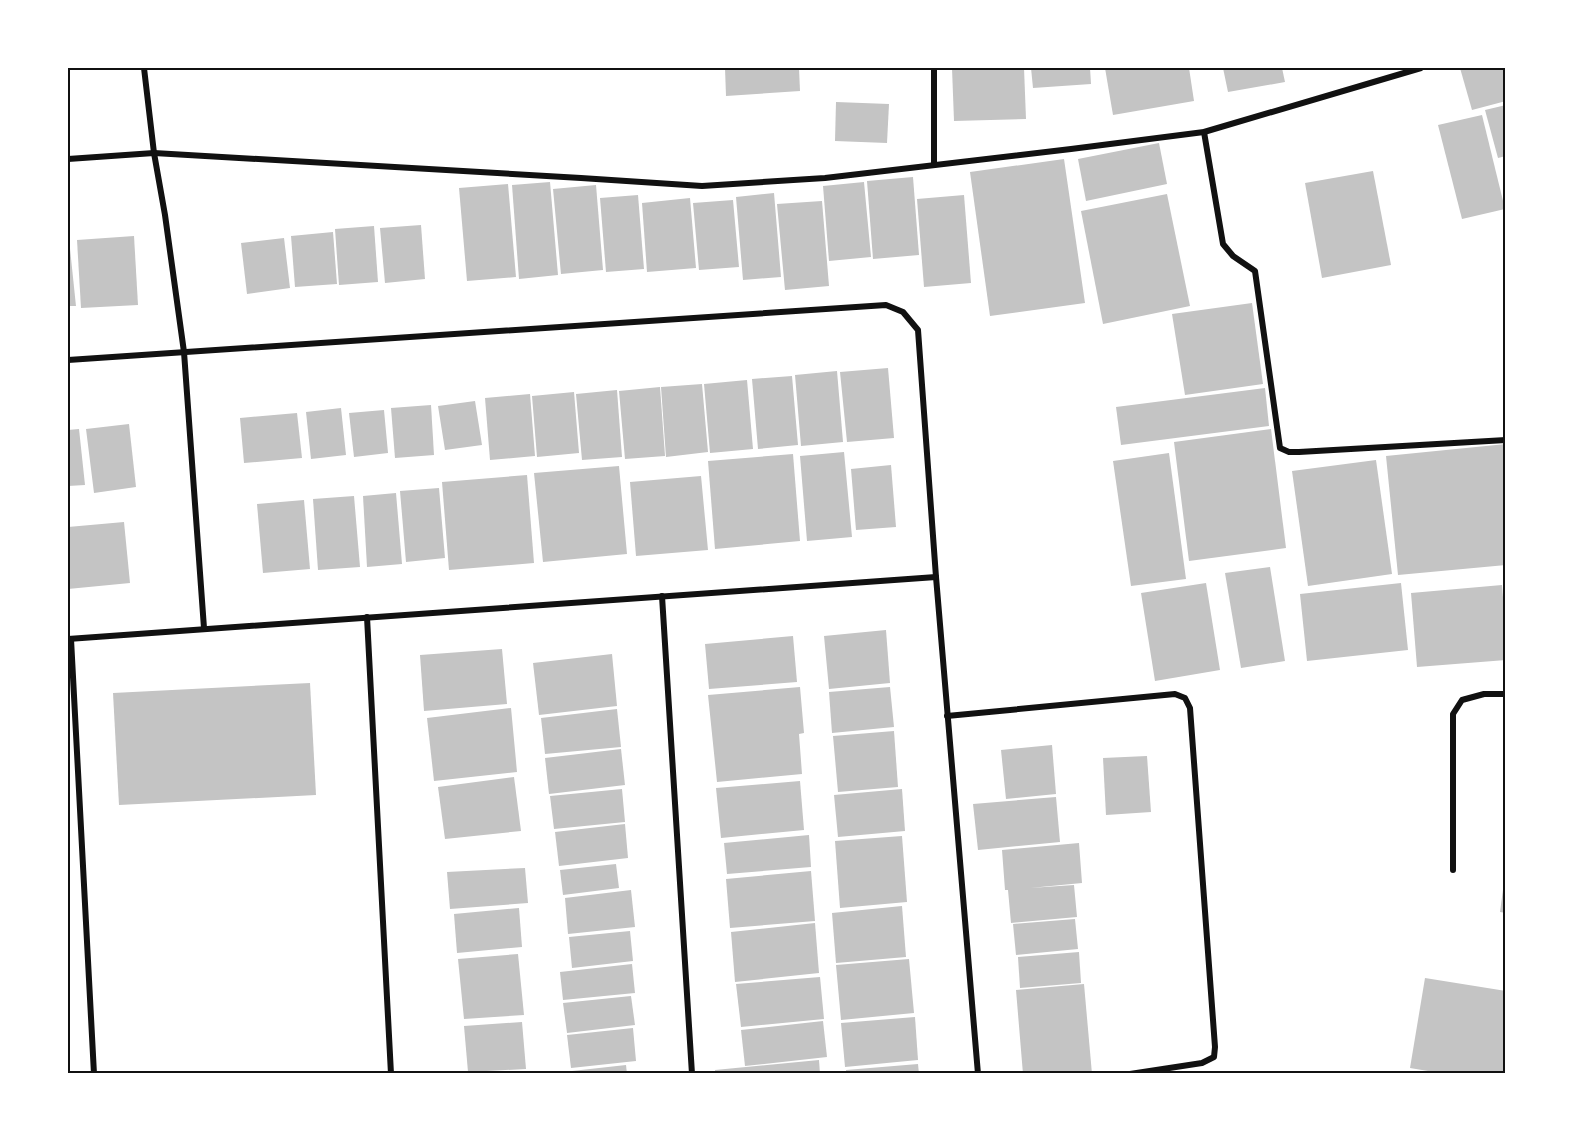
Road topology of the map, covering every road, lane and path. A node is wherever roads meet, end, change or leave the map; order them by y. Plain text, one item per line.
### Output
1 (144, 68) edge
2 (934, 68) edge
3 (1421, 68) edge
4 (1204, 132) junction
5 (154, 153) junction
6 (68, 159) edge
7 (934, 165) junction
8 (184, 351) junction
9 (68, 360) edge
10 (1506, 440) edge
11 (936, 577) junction
12 (662, 596) junction
13 (367, 617) junction
14 (204, 628) junction
15 (69, 639) edge
16 (1506, 694) edge
17 (947, 716) junction
18 (1453, 870) dead end
19 (94, 1074) edge
20 (392, 1074) edge
21 (692, 1074) edge
22 (978, 1074) edge
23 (1130, 1074) edge

1 - 5 street
2 - 7 street
3 - 4 street
4 - 7 street
4 - 10 street
5 - 6 street
5 - 7 street
5 - 8 street
8 - 9 street
8 - 11 street
8 - 14 street
11 - 12 street
11 - 17 street
12 - 13 street
12 - 21 street
13 - 14 street
13 - 20 street
14 - 15 street
15 - 19 street
16 - 18 street
17 - 22 street
17 - 23 street

